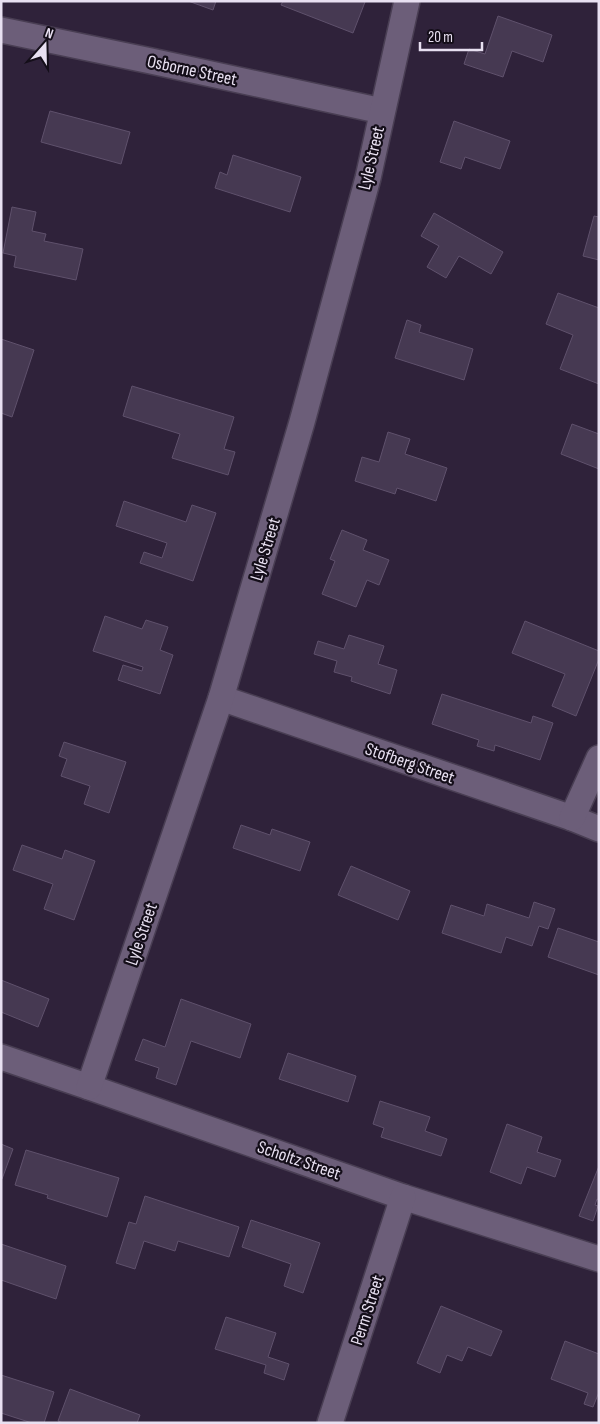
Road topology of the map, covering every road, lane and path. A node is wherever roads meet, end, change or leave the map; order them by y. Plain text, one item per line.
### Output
1 (407, 1) edge
2 (1, 30) edge
3 (382, 111) junction
4 (221, 698) junction
5 (599, 758) edge
6 (572, 818) junction
7 (599, 829) edge
8 (1, 1057) edge
9 (89, 1086) junction
10 (403, 1197) junction
11 (599, 1259) edge
12 (330, 1423) edge

1 - 3 street, Lyle Street
2 - 3 street, Osborne Street
3 - 4 street, Lyle Street
4 - 6 street, Stofberg Street
4 - 9 street, Lyle Street
5 - 6 street
6 - 7 street, Stofberg Street
8 - 9 street, Scholtz Street
9 - 10 street, Scholtz Street
10 - 11 street, Scholtz Street
10 - 12 street, Perm Street

